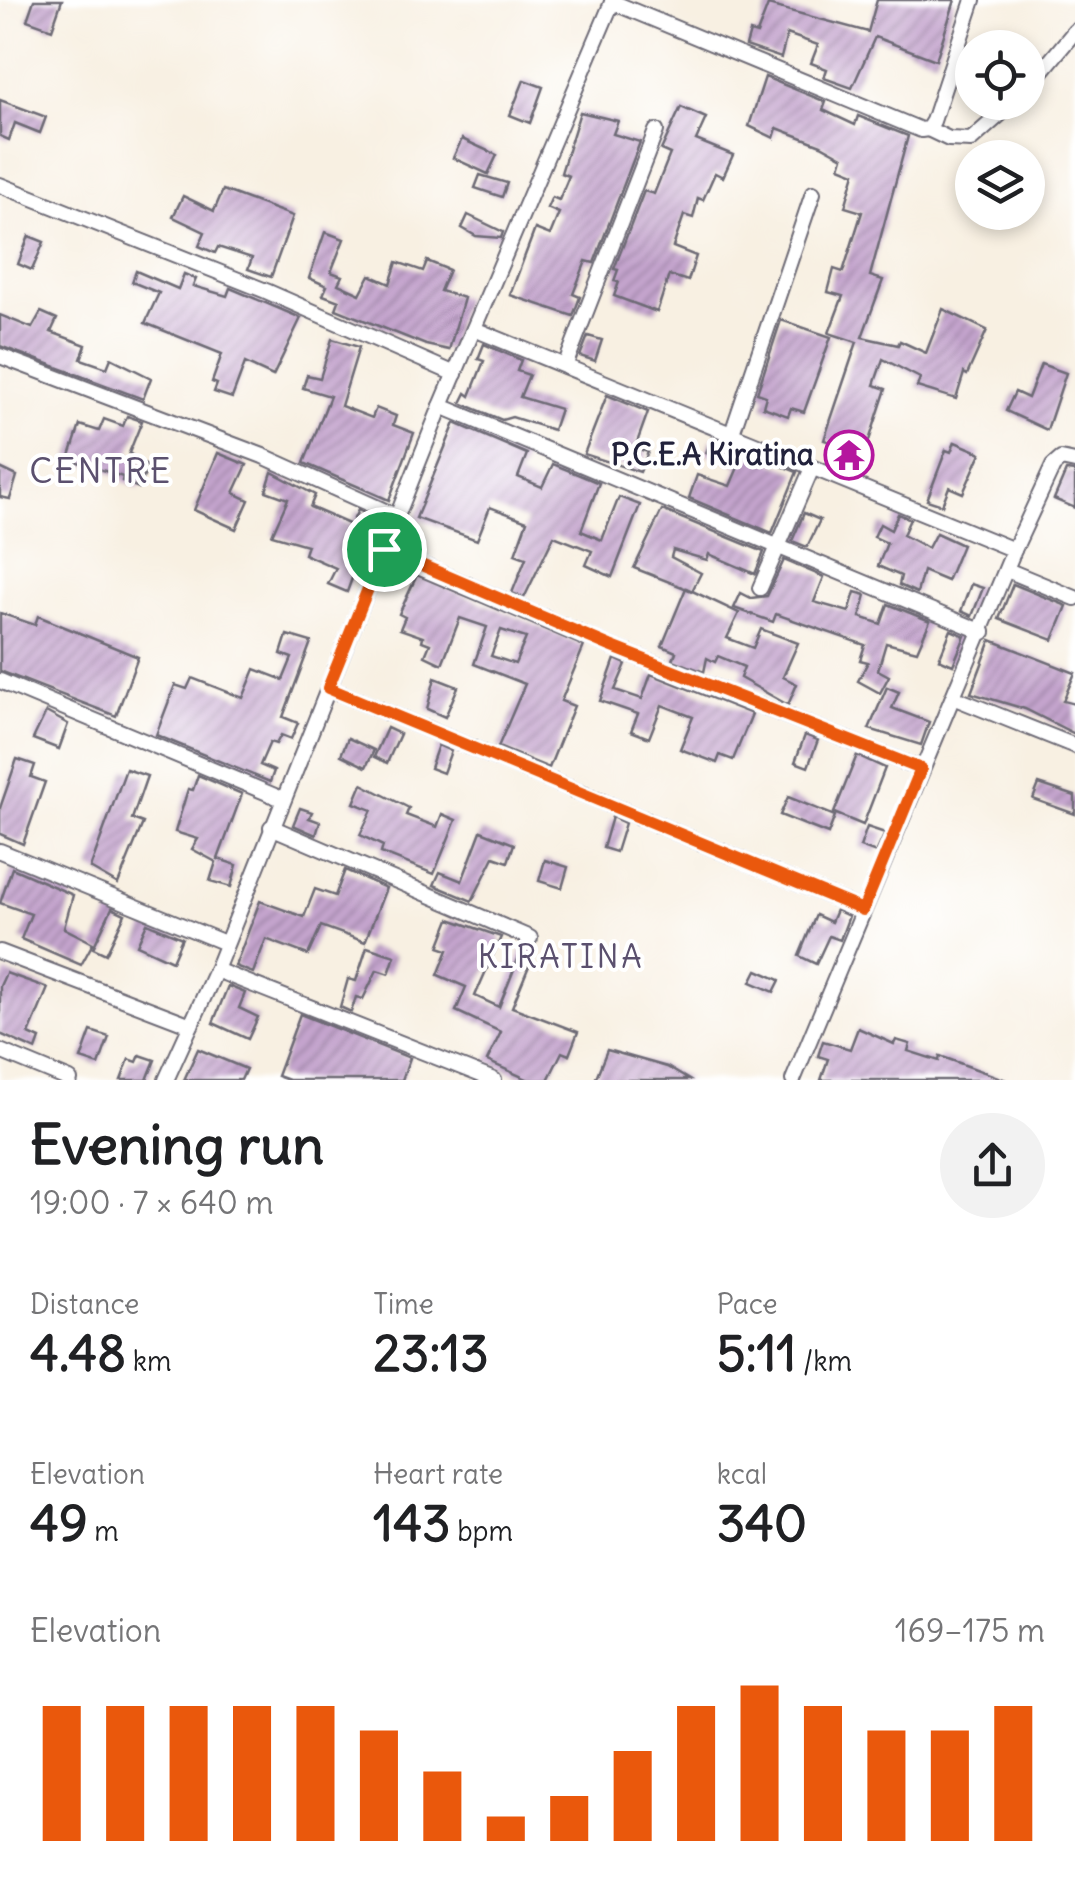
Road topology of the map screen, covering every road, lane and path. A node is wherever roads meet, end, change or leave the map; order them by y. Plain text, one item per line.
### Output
1 (612, 1) edge
2 (969, 1) edge
3 (1075, 30) edge
4 (1045, 67) edge
5 (993, 120) edge
6 (928, 129) junction
7 (656, 131) dead end
8 (0, 185) edge
9 (813, 192) dead end
10 (474, 329) junction
11 (0, 356) edge
12 (566, 366) junction
13 (455, 374) junction
14 (441, 406) junction
15 (732, 433) junction
16 (1075, 462) edge
17 (812, 468) junction
18 (398, 517) junction
19 (780, 547) junction
20 (384, 549) junction
21 (1014, 550) junction
22 (1007, 570) junction
23 (760, 588) dead end
24 (1075, 598) edge
25 (983, 632) junction
26 (0, 681) edge
27 (328, 688) junction
28 (955, 698) junction
29 (1075, 746) edge
30 (921, 769) junction
31 (282, 799) junction
32 (271, 827) junction
33 (1, 854) edge
34 (863, 910) junction
35 (530, 938) dead end
36 (224, 943) junction
37 (0, 952) edge
38 (216, 970) junction
39 (191, 1025) junction
40 (0, 1051) edge
41 (70, 1080) edge
42 (166, 1080) edge
43 (494, 1080) edge
44 (793, 1080) edge

1 - 6 street
1 - 10 street
2 - 6 street
3 - 4 street
5 - 6 street
7 - 12 street
8 - 13 street
9 - 15 street
10 - 12 street
10 - 13 street
11 - 18 street
12 - 15 street
13 - 14 street
14 - 18 street
14 - 19 street
15 - 17 street
16 - 21 street
17 - 19 street
17 - 21 street
18 - 20 street
19 - 23 street
19 - 25 street
20 - 27 street
20 - 30 street
21 - 22 street
22 - 24 street
22 - 25 street
25 - 28 street
26 - 31 street
27 - 31 street
27 - 34 street
28 - 29 street
28 - 30 street
30 - 34 street
31 - 32 street
32 - 35 street
32 - 36 street
33 - 36 street
34 - 44 street
36 - 38 street
37 - 39 street
38 - 39 street
38 - 43 street
39 - 42 street
40 - 41 street

